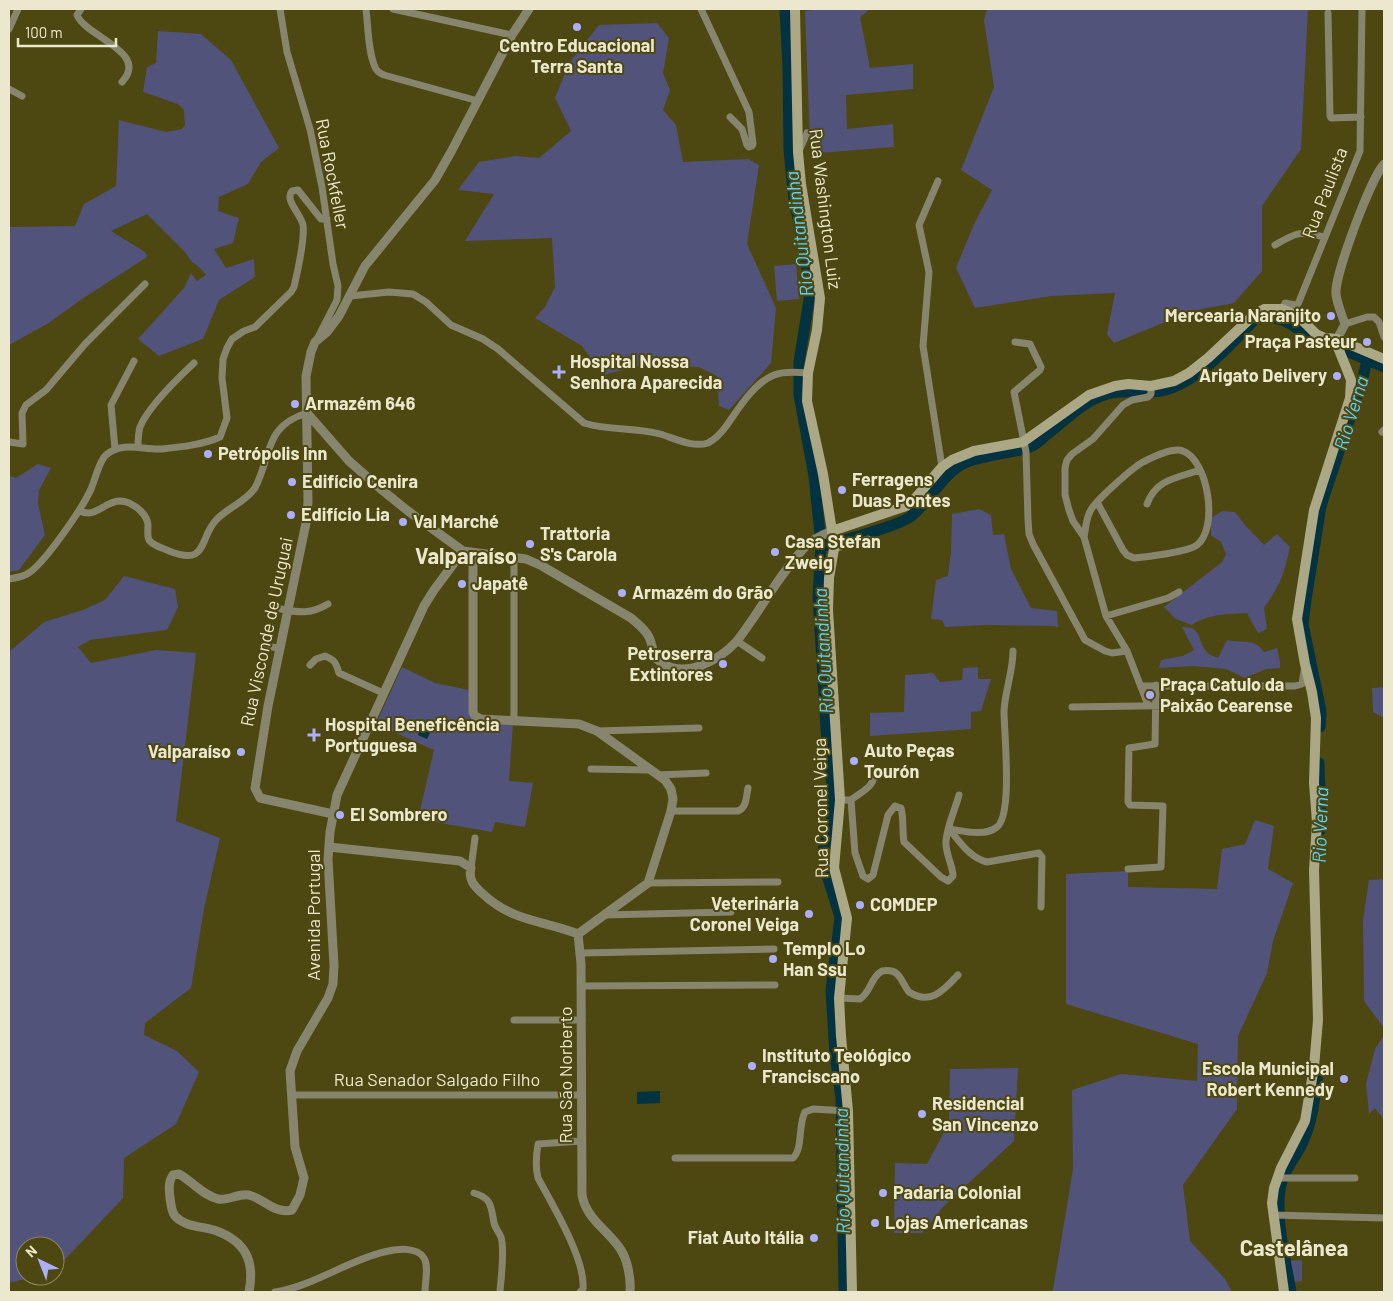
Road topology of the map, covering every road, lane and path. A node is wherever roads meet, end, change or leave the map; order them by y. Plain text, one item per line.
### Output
1 (18, 9) edge
2 (81, 9) edge
3 (280, 9) edge
4 (366, 9) edge
5 (392, 9) edge
6 (529, 9) edge
7 (701, 9) edge
8 (795, 9) edge
9 (1362, 9) edge
10 (1328, 13) dead end
11 (9, 29) edge
12 (512, 35) junction
13 (122, 82) dead end
14 (9, 89) edge
15 (22, 96) dead end
16 (478, 101) junction
17 (730, 117) dead end
18 (1361, 117) junction
19 (807, 133) dead end
20 (798, 152) junction
21 (1384, 164) edge
22 (938, 181) dead end
23 (327, 219) junction
24 (1324, 237) junction
25 (1275, 245) dead end
26 (145, 284) dead end
27 (350, 296) junction
28 (1282, 309) junction
29 (1345, 324) junction
30 (1384, 337) edge
31 (1337, 339) junction
32 (315, 342) junction
33 (1015, 342) dead end
34 (1384, 359) edge
35 (134, 361) dead end
36 (194, 363) dead end
37 (808, 372) junction
38 (1151, 390) junction
39 (307, 413) junction
40 (9, 442) edge
41 (138, 447) junction
42 (1025, 447) junction
43 (115, 449) junction
44 (942, 467) junction
45 (1200, 470) junction
46 (1097, 502) junction
47 (1147, 504) dead end
48 (80, 511) junction
49 (832, 531) junction
50 (1084, 536) junction
51 (868, 538) dead end
52 (834, 549) junction
53 (462, 551) junction
54 (473, 553) junction
55 (514, 557) junction
56 (9, 579) edge
57 (1179, 592) dead end
58 (328, 604) dead end
59 (284, 610) junction
60 (1106, 616) junction
61 (737, 641) junction
62 (265, 646) dead end
63 (279, 648) junction
64 (1014, 651) dead end
65 (1127, 651) junction
66 (762, 658) dead end
67 (1305, 664) junction
68 (310, 665) dead end
69 (1156, 685) junction
70 (1141, 686) junction
71 (383, 693) junction
72 (1152, 705) junction
73 (1207, 705) dead end
74 (1072, 707) dead end
75 (514, 720) junction
76 (699, 728) dead end
77 (597, 731) junction
78 (591, 770) dead end
79 (876, 770) dead end
80 (706, 772) dead end
81 (653, 773) junction
82 (748, 788) dead end
83 (960, 796) dead end
84 (846, 800) junction
85 (671, 811) junction
86 (333, 814) junction
87 (949, 829) junction
88 (475, 838) dead end
89 (329, 847) junction
90 (470, 868) junction
91 (1128, 869) dead end
92 (648, 882) junction
93 (778, 882) dead end
94 (1041, 907) dead end
95 (731, 912) dead end
96 (604, 915) junction
97 (578, 934) junction
98 (774, 949) dead end
99 (581, 952) junction
100 (958, 975) dead end
101 (774, 985) dead end
102 (581, 986) junction
103 (839, 998) junction
104 (514, 1020) dead end
105 (582, 1020) junction
106 (292, 1095) junction
107 (582, 1095) junction
108 (848, 1111) junction
109 (582, 1141) junction
110 (675, 1158) dead end
111 (1278, 1178) junction
112 (1355, 1178) dead end
113 (474, 1193) dead end
114 (1273, 1215) junction
115 (1384, 1218) edge
116 (582, 1291) edge
117 (249, 1292) edge
118 (275, 1292) edge
119 (425, 1292) edge
120 (500, 1292) edge
121 (630, 1292) edge
122 (852, 1292) edge
123 (1284, 1292) edge

1 - 11 street
2 - 13 street
3 - 23 street, Rua Rockfeller
4 - 16 street
5 - 12 street
6 - 12 street
7 - 17 street
8 - 20 main road, Rua Washington Luiz
9 - 18 street, Rua Paulista
10 - 18 street
12 - 16 street
14 - 15 street
16 - 27 street
18 - 24 street, Rua Paulista
19 - 20 street
20 - 37 main road, Rua Washington Luiz
21 - 29 street
22 - 44 street
23 - 32 street, Rua Rockfeller
23 - 41 street
24 - 25 street
24 - 28 street, Rua Paulista
26 - 40 street
27 - 32 street
27 - 37 street
28 - 31 main road
28 - 38 main road
29 - 30 street
29 - 31 street
31 - 34 main road
31 - 67 main road
32 - 39 street, Rua Visconde de Uruguai
33 - 42 street
35 - 43 street
36 - 41 street
37 - 49 main road, Rua Washington Luiz
38 - 42 main road
38 - 50 street
39 - 48 street
39 - 53 street
39 - 59 street, Rua Visconde de Uruguai
41 - 43 street
42 - 44 main road
42 - 65 street
43 - 48 street
44 - 49 main road
45 - 46 street
45 - 46 street
45 - 47 street
46 - 50 street
48 - 56 street
49 - 52 main road, Rua Coronel Veiga
49 - 61 street
50 - 60 street
51 - 52 street
52 - 84 main road, Rua Coronel Veiga
53 - 54 street
53 - 71 street, Avenida Portugal
54 - 55 street
54 - 75 street
55 - 61 street
55 - 75 street
57 - 60 street
58 - 59 street
59 - 63 street, Rua Visconde de Uruguai
60 - 65 street
61 - 66 street
62 - 63 street
63 - 86 street, Rua Visconde de Uruguai
64 - 87 street
65 - 70 street
67 - 69 street
67 - 111 main road
68 - 71 street
69 - 70 street
69 - 72 street
70 - 72 street
71 - 86 street, Avenida Portugal
72 - 73 street
72 - 74 street
72 - 91 street
75 - 77 street
76 - 77 street
77 - 81 street
78 - 81 street
79 - 84 street
80 - 81 street
81 - 85 street
82 - 85 street
83 - 87 street
84 - 87 street
84 - 103 main road, Rua Coronel Veiga
85 - 92 street
86 - 89 street, Avenida Portugal
87 - 94 street
88 - 90 street
89 - 90 street
89 - 106 street, Avenida Portugal
90 - 97 street
92 - 93 street
92 - 96 street
95 - 96 street
96 - 97 street
97 - 99 street, Rua São Norberto
98 - 99 street
99 - 102 street, Rua São Norberto
100 - 103 street
101 - 102 street
102 - 105 street, Rua São Norberto
103 - 108 main road, Rua Coronel Veiga
104 - 105 street
105 - 107 street, Rua São Norberto
106 - 107 street, Rua Senador Salgado Filho
106 - 117 street, Avenida Portugal
107 - 109 street, Rua São Norberto
108 - 110 street
108 - 122 main road, Rua Coronel Veiga
109 - 116 street
109 - 121 street, Rua São Norberto
111 - 112 street
111 - 114 main road
113 - 120 street
114 - 115 street
114 - 123 main road
118 - 119 street

